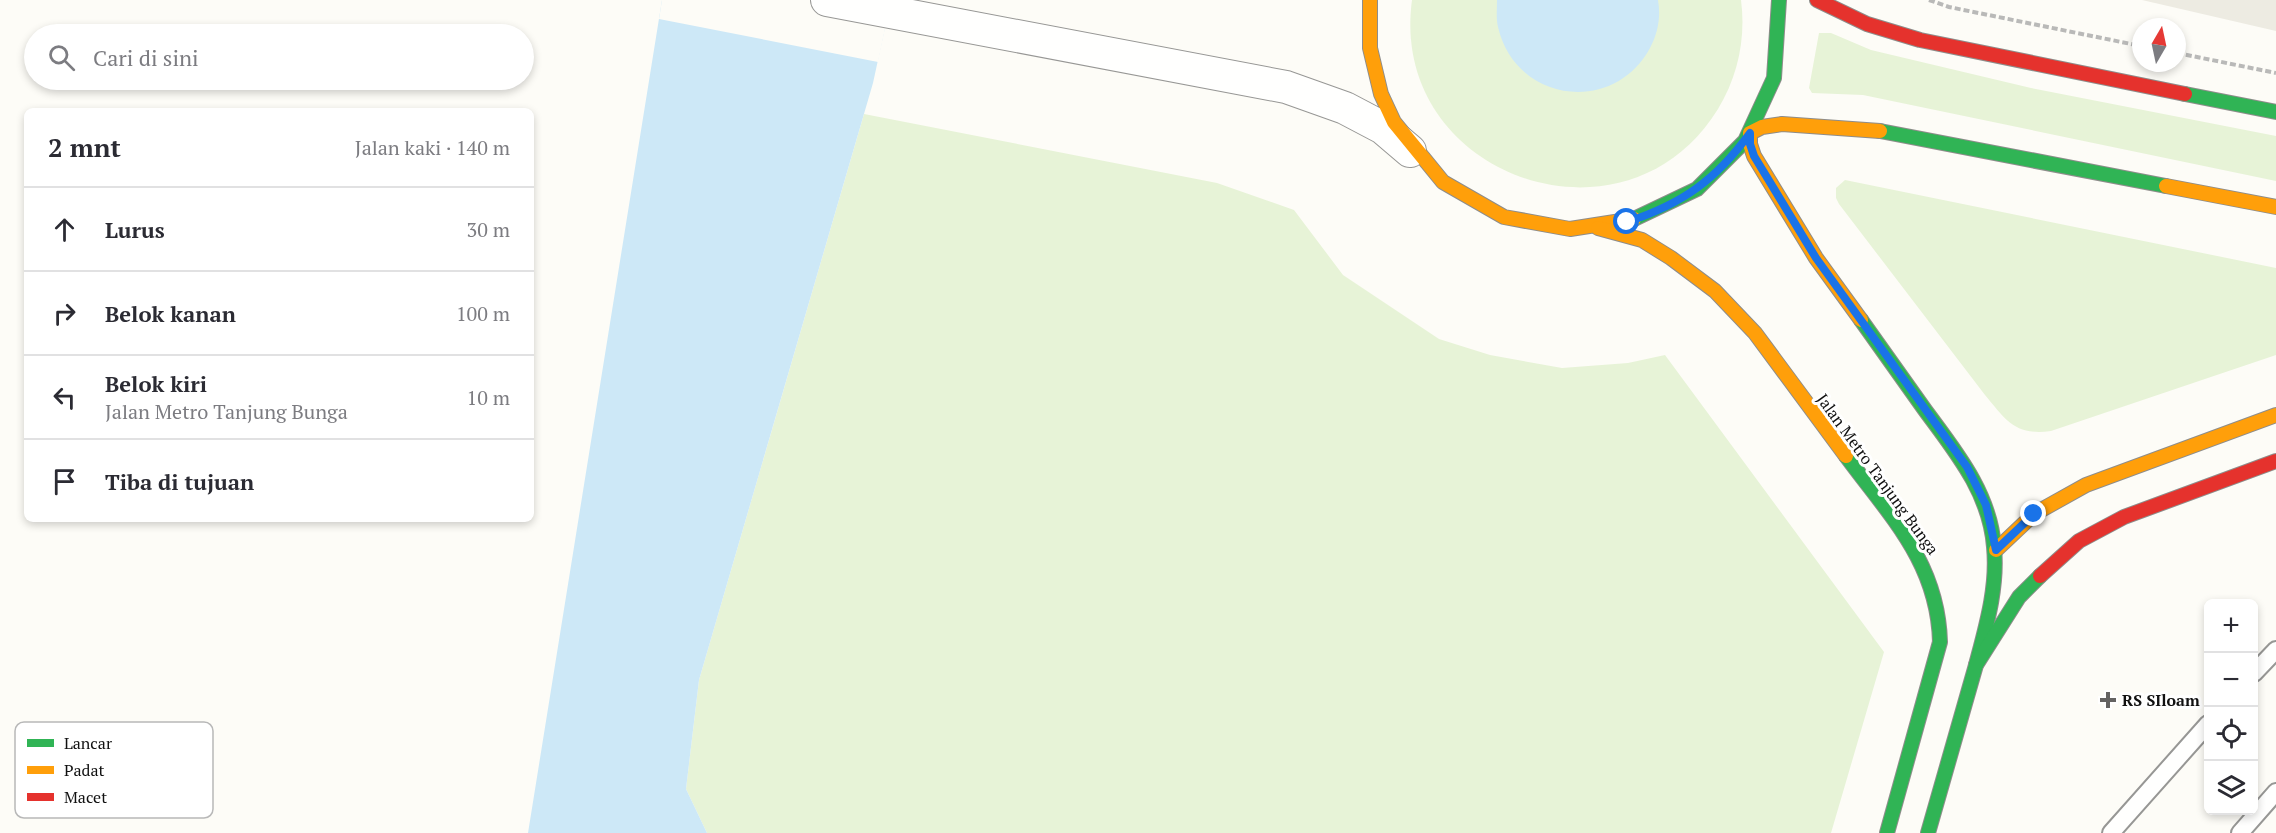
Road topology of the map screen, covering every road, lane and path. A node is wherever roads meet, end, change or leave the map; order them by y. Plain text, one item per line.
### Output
1 (827, 0) edge
2 (1370, 0) edge
3 (1779, 0) edge
4 (1817, 0) edge
5 (1929, 0) edge
6 (2132, 44) edge
7 (2186, 55) edge
8 (2276, 73) edge
9 (2276, 112) edge
10 (1750, 133) junction
11 (1417, 156) junction
12 (2276, 207) edge
13 (1598, 228) junction
14 (2276, 416) edge
15 (2276, 461) edge
16 (1996, 550) junction
17 (2276, 650) edge
18 (1976, 665) junction
19 (2258, 668) edge
20 (2204, 728) edge
21 (2276, 792) edge
22 (1887, 833) edge
23 (1928, 833) edge
24 (2111, 833) edge
25 (2240, 833) edge

1 - 11 street
2 - 11 main road
3 - 10 main road
4 - 9 main road
5 - 6 path
7 - 8 path
10 - 12 main road
10 - 13 main road
10 - 16 main road
11 - 13 main road
13 - 22 main road, Jalan Metro Tanjung Bunga
14 - 16 main road
15 - 18 main road
16 - 18 main road
17 - 19 lane
18 - 23 main road
20 - 24 lane
21 - 25 lane

